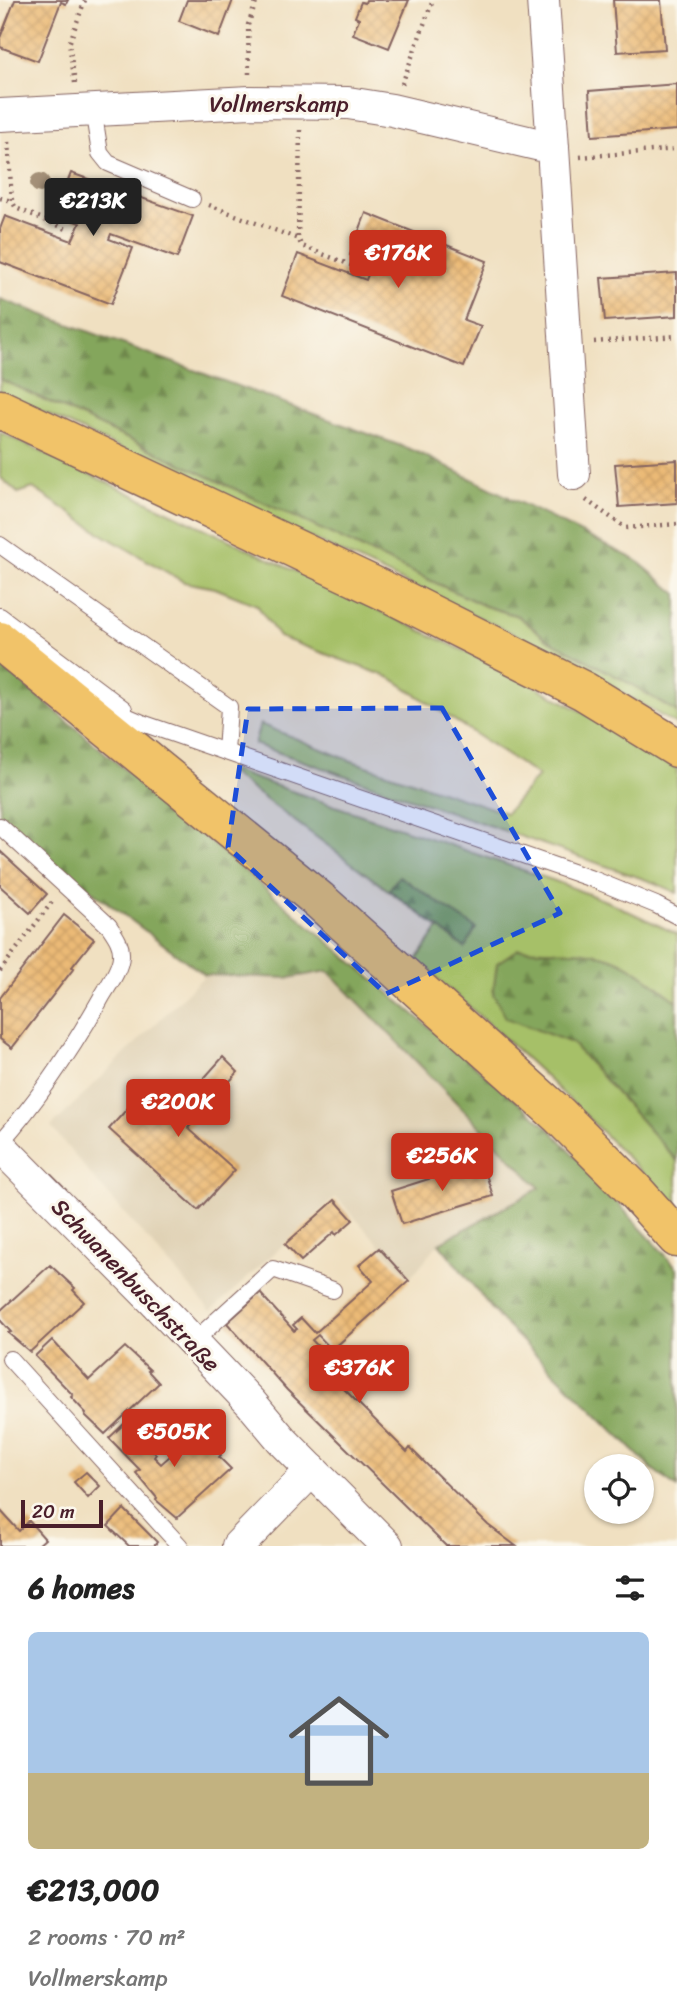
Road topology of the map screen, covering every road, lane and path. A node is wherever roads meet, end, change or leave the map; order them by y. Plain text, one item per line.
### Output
1 (85, 0) edge
2 (257, 0) edge
3 (433, 0) edge
4 (543, 0) edge
5 (248, 67) dead end
6 (74, 73) dead end
7 (301, 101) junction
8 (93, 109) junction
9 (392, 110) junction
10 (3, 114) edge
11 (677, 149) edge
12 (553, 154) junction
13 (0, 198) edge
14 (192, 199) joint
15 (12, 201) junction
16 (69, 230) dead end
17 (298, 239) junction
18 (362, 269) dead end
19 (677, 336) edge
20 (565, 344) junction
21 (0, 409) edge
22 (574, 474) joint
23 (677, 524) edge
24 (0, 545) edge
25 (0, 616) edge
26 (0, 641) edge
27 (53, 684) junction
28 (145, 724) junction
29 (677, 748) edge
30 (226, 752) junction
31 (0, 826) edge
32 (65, 885) junction
33 (677, 916) edge
34 (0, 971) edge
35 (0, 1144) edge
36 (677, 1238) edge
37 (333, 1290) dead end
38 (193, 1342) junction
39 (10, 1359) dead end
40 (312, 1470) junction
41 (180, 1546) edge
42 (238, 1546) edge
43 (387, 1546) edge

1 - 6 path
2 - 5 path
3 - 9 path
4 - 12 street
7 - 8 street, Vollmerskamp
7 - 9 street, Vollmerskamp
7 - 17 path
8 - 10 street, Vollmerskamp
8 - 14 lane
9 - 12 street, Vollmerskamp
10 - 15 path
11 - 12 path
12 - 20 street
13 - 15 path
14 - 17 path
15 - 16 path
17 - 18 path
19 - 20 path
20 - 22 street
21 - 29 highway
22 - 23 path
24 - 30 lane
25 - 28 lane
26 - 27 highway
27 - 28 lane
27 - 36 highway
28 - 30 lane
30 - 33 lane
31 - 32 lane
32 - 34 path
32 - 35 lane
35 - 38 street, Schwanenbuschstraße
37 - 38 lane
38 - 40 street, Schwanenbuschstraße
39 - 41 lane
40 - 42 street
40 - 43 street, Schwanenbuschstraße

